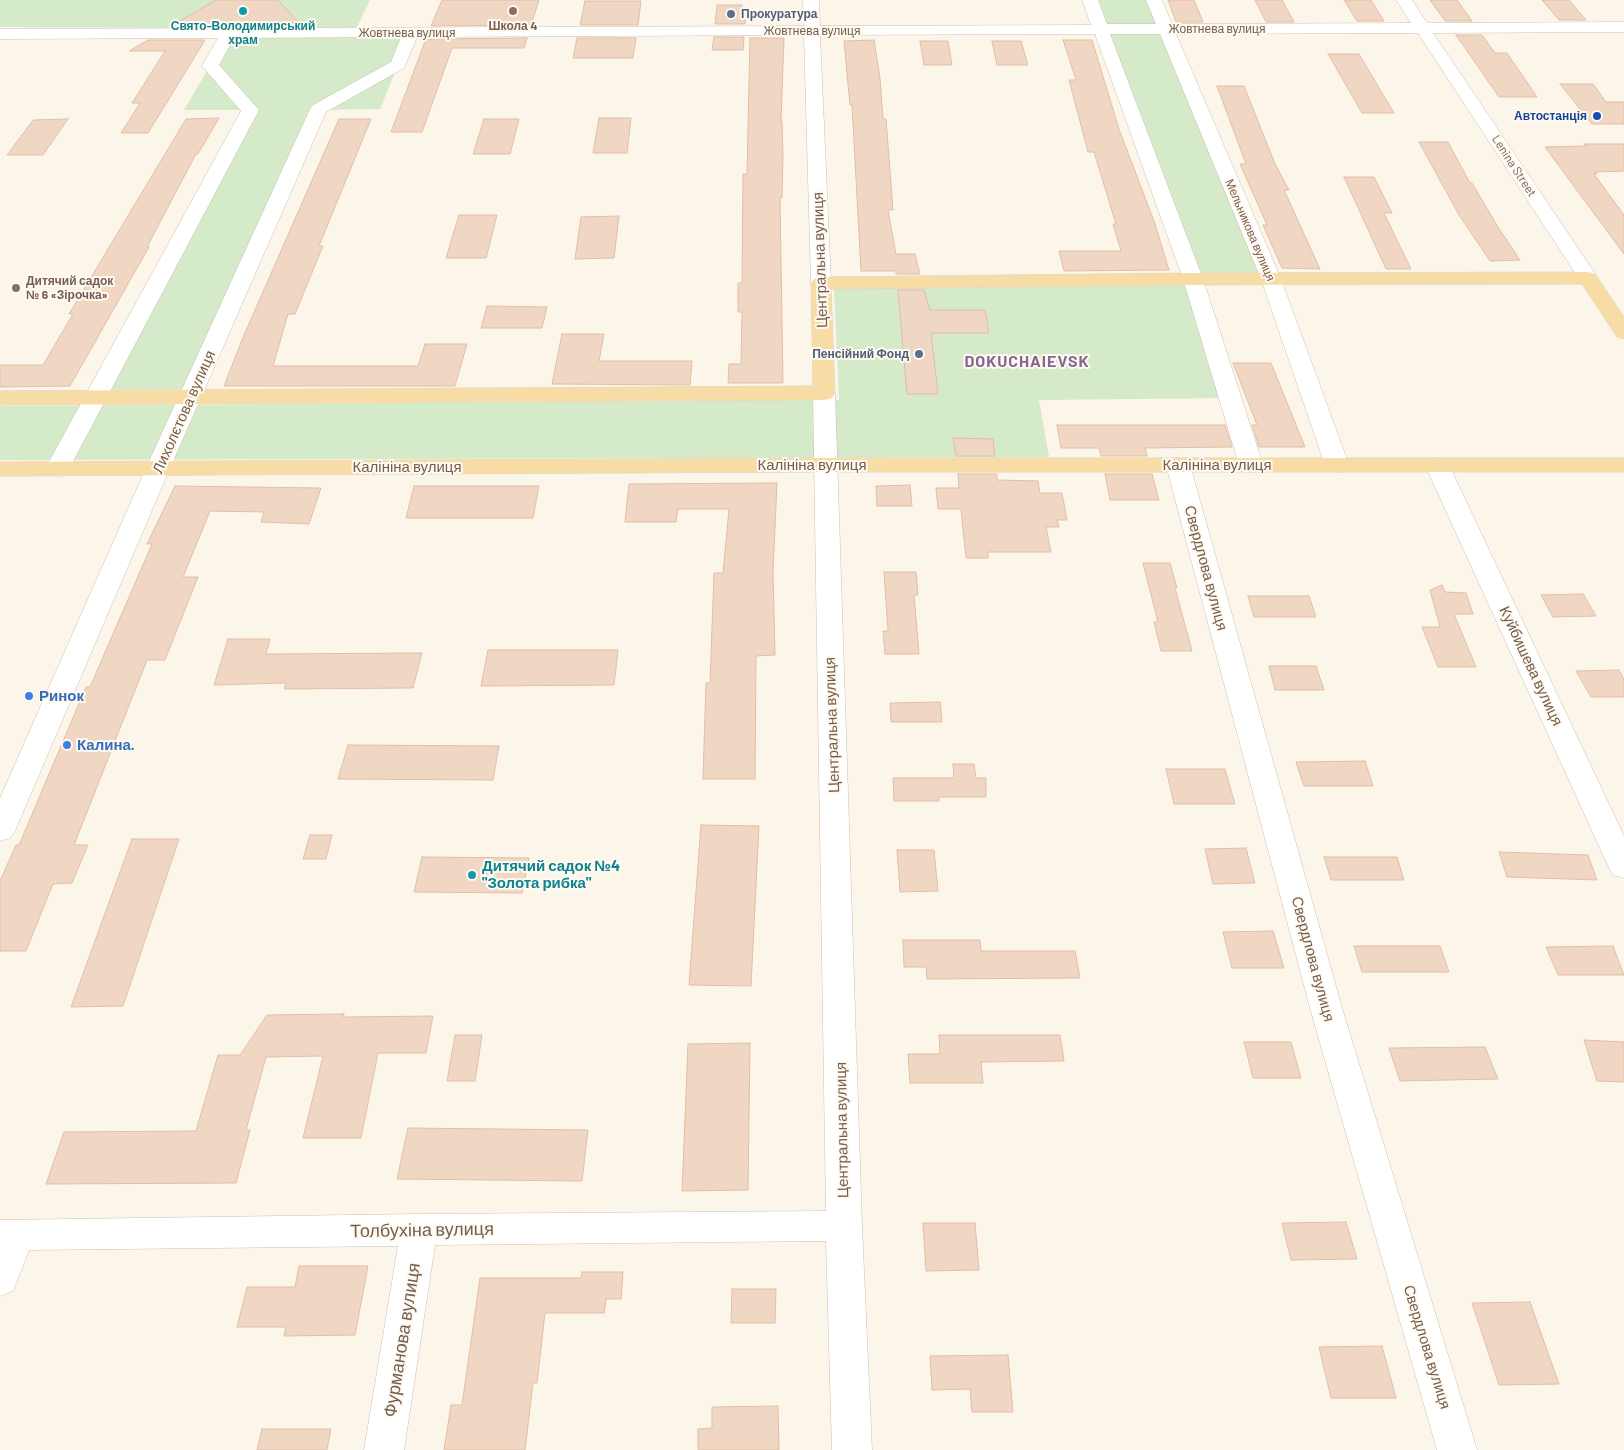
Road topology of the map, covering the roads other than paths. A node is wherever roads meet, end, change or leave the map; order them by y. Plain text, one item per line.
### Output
1 (811, 0) edge
2 (1090, 0) edge
3 (1154, 0) edge
4 (1404, 0) edge
5 (1423, 28) junction
6 (1624, 28) edge
7 (1100, 30) junction
8 (1166, 30) junction
9 (813, 31) junction
10 (411, 33) junction
11 (0, 34) edge
12 (229, 34) junction
13 (1588, 278) junction
14 (1193, 279) junction
15 (1271, 279) junction
16 (821, 284) junction
17 (1624, 333) edge
18 (824, 392) junction
19 (191, 397) junction
20 (0, 398) edge
21 (96, 398) junction
22 (825, 464) junction
23 (1178, 465) junction
24 (1251, 465) junction
25 (1337, 465) junction
26 (1437, 465) junction
27 (1624, 465) edge
28 (158, 468) junction
29 (0, 469) edge
30 (57, 469) junction
31 (3, 818) edge
32 (1624, 868) edge
33 (844, 1226) junction
34 (419, 1230) junction
35 (8, 1235) edge
36 (0, 1280) edge
37 (384, 1450) edge
38 (852, 1450) edge
39 (1457, 1450) edge

1 - 9 street, Центральна вулиця
2 - 7 street
3 - 8 street, Мельникова вулиця
4 - 5 street, Lenina Street
5 - 6 street, Жовтнева вулиця
5 - 8 street, Жовтнева вулиця
5 - 13 street, Lenina Street
7 - 8 street, Жовтнева вулиця
7 - 9 street, Жовтнева вулиця
7 - 14 street
8 - 15 street, Мельникова вулиця
9 - 10 street, Жовтнева вулиця
9 - 16 street, Центральна вулиця
10 - 12 street, Жовтнева вулиця
10 - 19 street, Лихолєтова вулиця
11 - 12 street, Жовтнева вулиця
12 - 21 street
13 - 15 main road
13 - 17 main road, Lenina Street
14 - 15 main road
14 - 16 main road
14 - 24 street
15 - 25 street, Мельникова вулиця
16 - 18 main road, Центральна вулиця
18 - 19 main road
18 - 22 street, Центральна вулиця
19 - 21 main road
19 - 28 street, Лихолєтова вулиця
20 - 21 main road
21 - 30 street
22 - 23 main road, Калініна вулиця
22 - 28 main road, Калініна вулиця
22 - 33 street, Центральна вулиця
23 - 24 main road, Калініна вулиця
23 - 39 street, Свердлова вулиця
24 - 25 main road, Калініна вулиця
25 - 26 main road, Калініна вулиця
26 - 27 main road, Калініна вулиця
26 - 32 street, Куйбишева вулиця
28 - 30 main road, Калініна вулиця
28 - 31 street, Лихолєтова вулиця
29 - 30 main road, Калініна вулиця
33 - 34 street, Толбухіна вулиця
33 - 38 street, Центральна вулиця
34 - 35 street, Толбухіна вулиця
34 - 37 street, Фурманова вулиця
35 - 36 street

